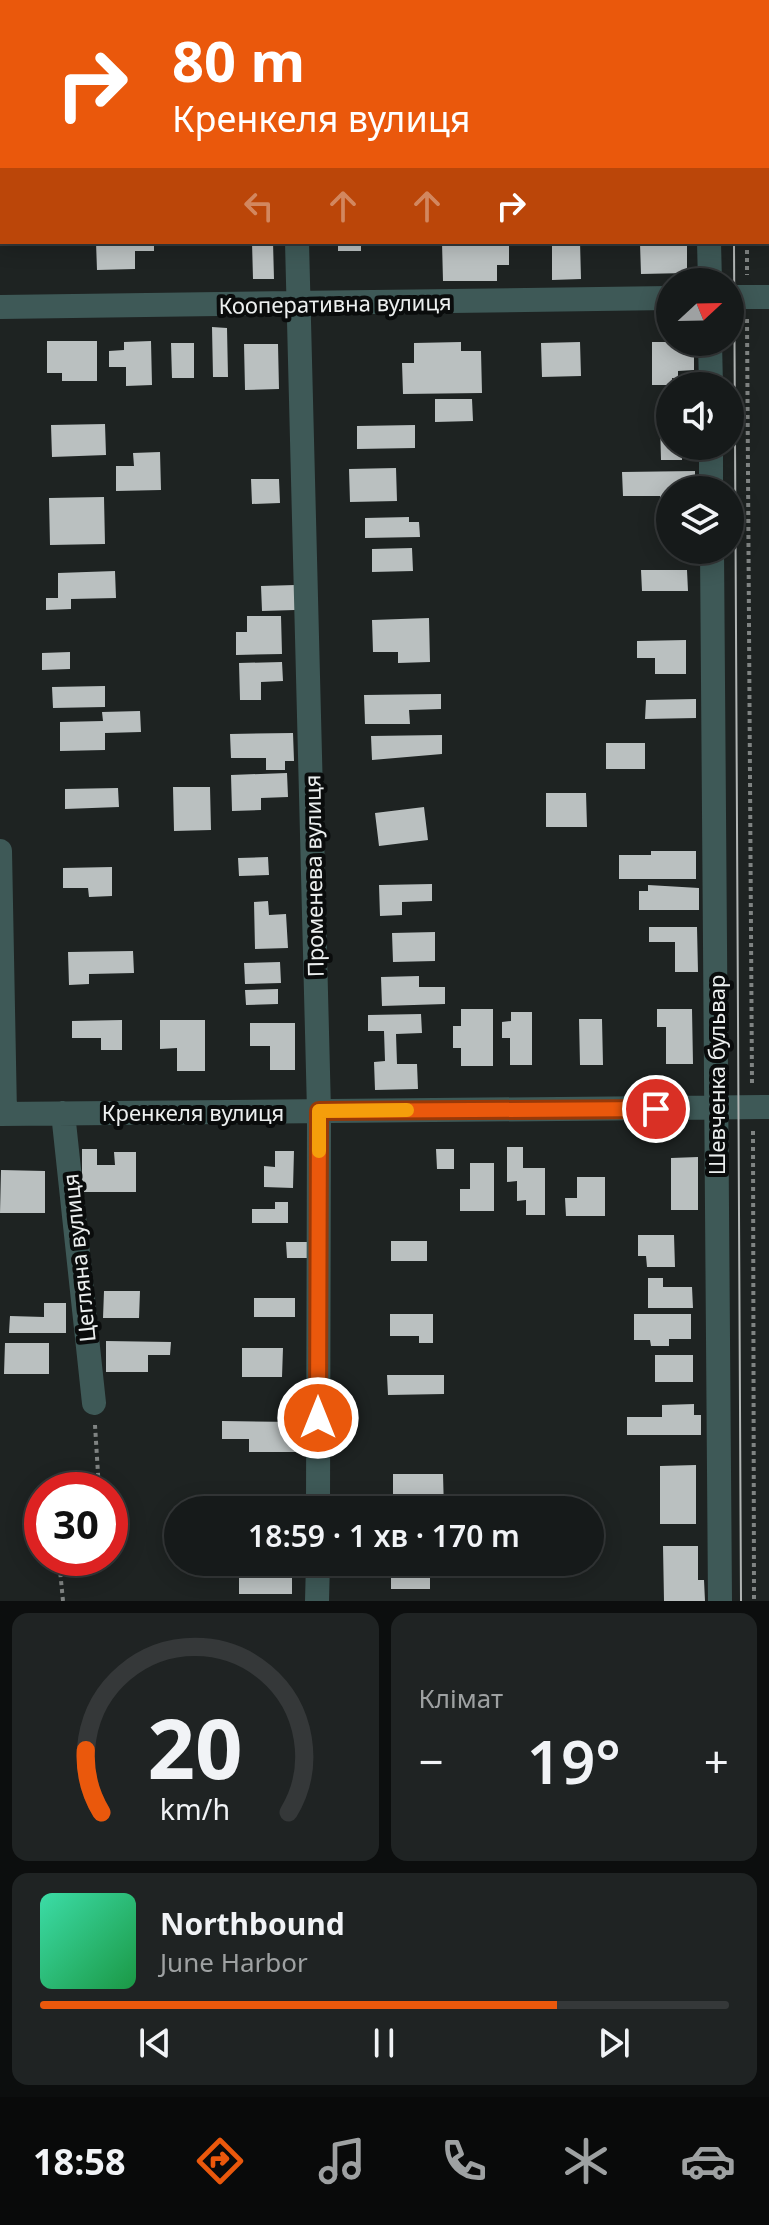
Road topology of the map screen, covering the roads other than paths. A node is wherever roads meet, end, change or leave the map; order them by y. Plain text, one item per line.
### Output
1 (297, 244) edge
2 (709, 244) edge
3 (710, 268) edge
4 (656, 298) edge
5 (298, 303) junction
6 (0, 307) edge
7 (712, 564) edge
8 (0, 851) edge
9 (761, 1107) edge
10 (717, 1108) junction
11 (319, 1111) junction
12 (63, 1113) junction
13 (2, 1114) edge
14 (94, 1403) road end
15 (318, 1496) edge
16 (318, 1576) edge
17 (317, 1601) edge
18 (720, 1601) edge

1 - 5 street, Променева вулиця
2 - 3 street
4 - 5 street, Кооперативна вулиця
5 - 6 street, Кооперативна вулиця
5 - 11 street, Променева вулиця
7 - 10 street, Шевченка бульвар
8 - 13 street
9 - 10 street, Кренкеля вулиця
10 - 11 street, Кренкеля вулиця
10 - 18 street, Шевченка бульвар
11 - 12 street, Кренкеля вулиця
11 - 15 street, Променева вулиця
12 - 13 street, Кренкеля вулиця
12 - 14 street, Цегляна вулиця
16 - 17 street

